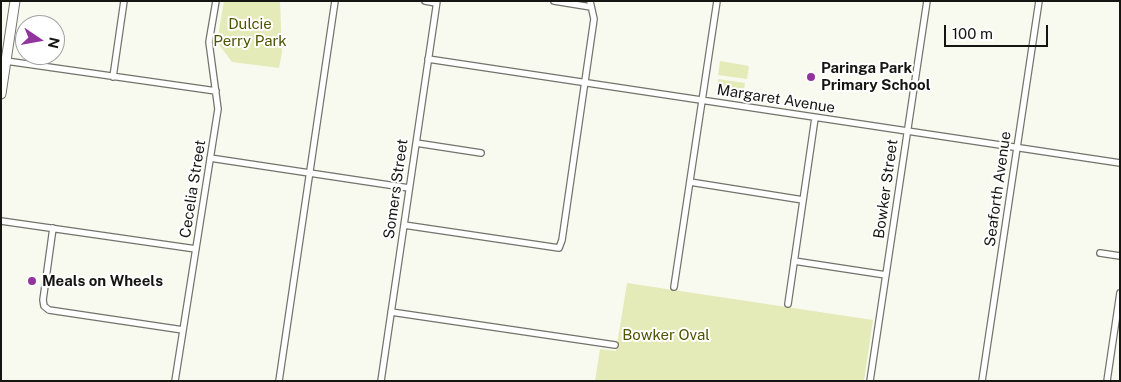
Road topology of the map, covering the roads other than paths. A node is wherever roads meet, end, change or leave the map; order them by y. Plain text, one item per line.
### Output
1 (15, 1) edge
2 (124, 1) edge
3 (216, 1) edge
4 (335, 1) edge
5 (424, 1) edge
6 (554, 1) edge
7 (717, 1) edge
8 (927, 1) edge
9 (1039, 1) edge
10 (437, 2) edge
11 (590, 4) edge
12 (5, 56) edge
13 (428, 60) junction
14 (114, 77) junction
15 (584, 83) junction
16 (216, 92) junction
17 (1, 94) edge
18 (702, 100) junction
19 (814, 118) junction
20 (907, 132) junction
21 (416, 143) junction
22 (1017, 148) junction
23 (481, 153) dead end
24 (210, 158) junction
25 (1120, 163) edge
26 (310, 173) junction
27 (690, 182) junction
28 (409, 188) junction
29 (803, 200) junction
30 (1, 221) edge
31 (404, 224) junction
32 (53, 228) junction
33 (196, 249) junction
34 (1100, 253) dead end
35 (1120, 256) edge
36 (794, 261) junction
37 (886, 275) junction
38 (674, 287) dead end
39 (1120, 293) edge
40 (788, 304) dead end
41 (391, 312) junction
42 (183, 330) junction
43 (615, 345) dead end
44 (175, 381) edge
45 (279, 381) edge
46 (381, 381) edge
47 (870, 381) edge
48 (982, 381) edge
49 (1107, 381) edge

1 - 12 street
2 - 14 street
3 - 16 street, Cecelia Street
4 - 26 street
5 - 10 street
6 - 11 street
7 - 18 street
8 - 20 street, Bowker Street
9 - 22 street, Seaforth Avenue
10 - 13 street, Somers Street
11 - 15 street
12 - 14 street
12 - 17 street
13 - 15 street, Margaret Avenue
13 - 21 street, Somers Street
14 - 16 street
15 - 18 street, Margaret Avenue
15 - 31 street
16 - 24 street, Cecelia Street
18 - 19 street, Margaret Avenue
18 - 27 street
19 - 20 street, Margaret Avenue
19 - 29 street
20 - 22 street, Margaret Avenue
20 - 37 street, Bowker Street
21 - 23 street
21 - 28 street, Somers Street
22 - 25 street, Margaret Avenue
22 - 48 street, Seaforth Avenue
24 - 26 street
24 - 33 street, Cecelia Street
26 - 28 street
26 - 45 street
27 - 29 street
27 - 38 street
28 - 31 street, Somers Street
29 - 36 street
30 - 32 street
31 - 41 street, Somers Street
32 - 33 street
32 - 42 street
33 - 42 street, Cecelia Street
34 - 35 street
36 - 37 street
36 - 40 street
37 - 47 street, Bowker Street
39 - 49 street
41 - 43 street
41 - 46 street, Somers Street
42 - 44 street, Cecelia Street

